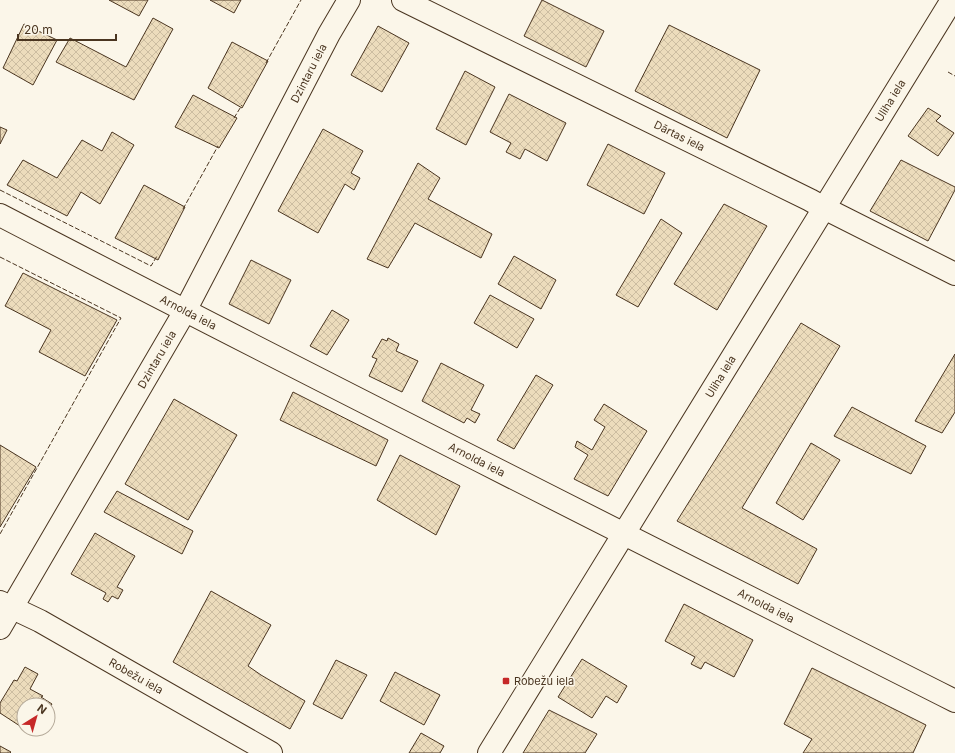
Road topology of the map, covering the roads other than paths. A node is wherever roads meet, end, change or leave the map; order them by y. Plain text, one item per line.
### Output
1 (349, 0) edge
2 (403, 0) edge
3 (952, 0) edge
4 (824, 208) junction
5 (0, 215) edge
6 (955, 274) edge
7 (185, 311) junction
8 (623, 534) junction
9 (6, 606) edge
10 (0, 628) edge
11 (955, 701) edge
12 (271, 753) edge
13 (489, 753) edge

1 - 7 street, Dzintaru iela
2 - 4 street, Dārtas iela
3 - 4 street, Uliha iela
4 - 6 street, Dārtas iela
4 - 8 street, Uliha iela
5 - 7 street, Arnolda iela
7 - 8 street, Arnolda iela
7 - 9 street, Dzintaru iela
8 - 11 street, Arnolda iela
8 - 13 street, Uliha iela
9 - 10 street, Dzintaru iela
9 - 12 street, Robežu iela

